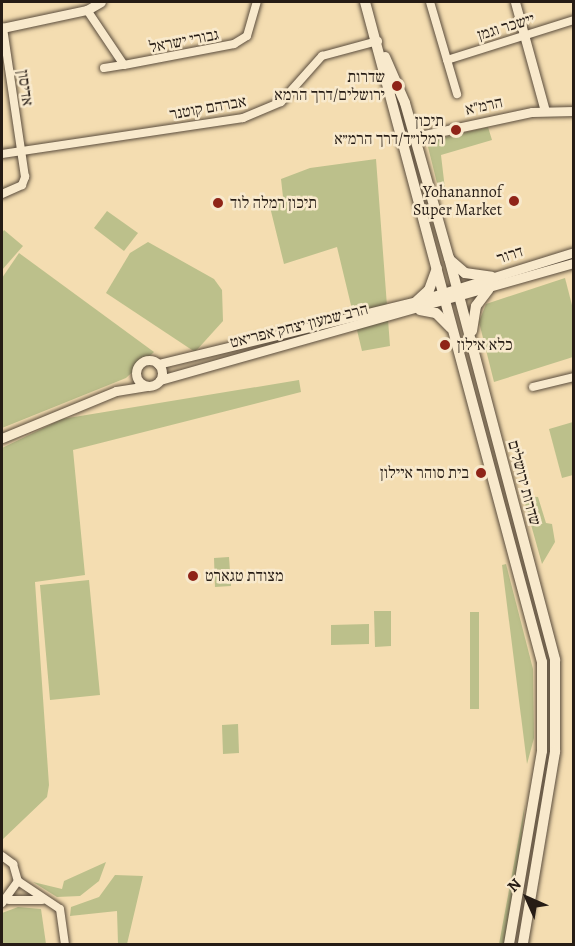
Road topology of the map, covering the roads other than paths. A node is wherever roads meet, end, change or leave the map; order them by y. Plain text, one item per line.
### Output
1 (101, 2) edge
2 (256, 2) edge
3 (365, 2) edge
4 (430, 2) edge
5 (515, 2) edge
6 (87, 10) junction
7 (573, 20) edge
8 (2, 28) edge
9 (524, 35) junction
10 (378, 41) junction
11 (447, 60) junction
12 (124, 65) junction
13 (104, 68) dead end
14 (457, 94) dead end
15 (544, 111) junction
16 (573, 111) edge
17 (414, 137) junction
18 (401, 140) junction
19 (20, 151) junction
20 (2, 154) edge
21 (2, 194) edge
22 (573, 252) edge
23 (449, 258) junction
24 (573, 263) edge
25 (437, 268) junction
26 (492, 277) junction
27 (489, 289) junction
28 (458, 294) junction
29 (445, 298) junction
30 (418, 305) junction
31 (453, 332) junction
32 (471, 340) junction
33 (158, 364) junction
34 (136, 376) junction
35 (573, 377) edge
36 (160, 380) junction
37 (147, 386) junction
38 (533, 387) dead end
39 (116, 392) junction
40 (2, 438) edge
41 (2, 856) edge
42 (18, 881) junction
43 (48, 901) junction
44 (5, 902) edge
45 (65, 945) edge
46 (509, 945) edge
47 (524, 945) edge

1 - 6 street
2 - 12 street, גבורי ישראל
3 - 10 main road, שדרות ירושלים
4 - 11 street
5 - 9 street
6 - 8 street
6 - 12 street
7 - 9 street, יישכר וגמן
8 - 19 street, אדיסון
9 - 11 street, יישכר וגמן
9 - 15 street
10 - 17 main road, שדרות ירושלים
10 - 18 main road, שדרות ירושלים
10 - 19 street, אברהם קוטנר
11 - 14 street
12 - 13 street, גבורי ישראל
15 - 16 street, הרמ"א
15 - 17 street, הרמ"א
17 - 18 street, הרמ"א
17 - 23 main road, שדרות ירושלים
18 - 25 main road, שדרות ירושלים
19 - 20 street, אברהם קוטנר
19 - 21 street, אדיסון
22 - 26 street, דרור
23 - 26 main road
23 - 28 main road, שדרות ירושלים
24 - 27 street, דרור
25 - 29 main road, שדרות ירושלים
25 - 30 main road
26 - 28 street, דרור
27 - 28 street, דרור
27 - 32 main road
28 - 29 street, הרב שמעון יצחק אפריאט
28 - 32 main road, שדרות ירושלים
29 - 30 street, הרב שמעון יצחק אפריאט
29 - 31 main road, שדרות ירושלים
30 - 31 main road
30 - 33 street, הרב שמעון יצחק אפריאט
30 - 36 street, הרב שמעון יצחק אפריאט
31 - 46 main road, שדרות ירושלים
32 - 47 main road, שדרות ירושלים
33 - 34 street
33 - 36 street
34 - 37 street
34 - 39 street
35 - 38 street
36 - 37 street
37 - 39 street
39 - 40 street
41 - 42 street
42 - 43 street
42 - 44 street
43 - 44 street
43 - 45 street

